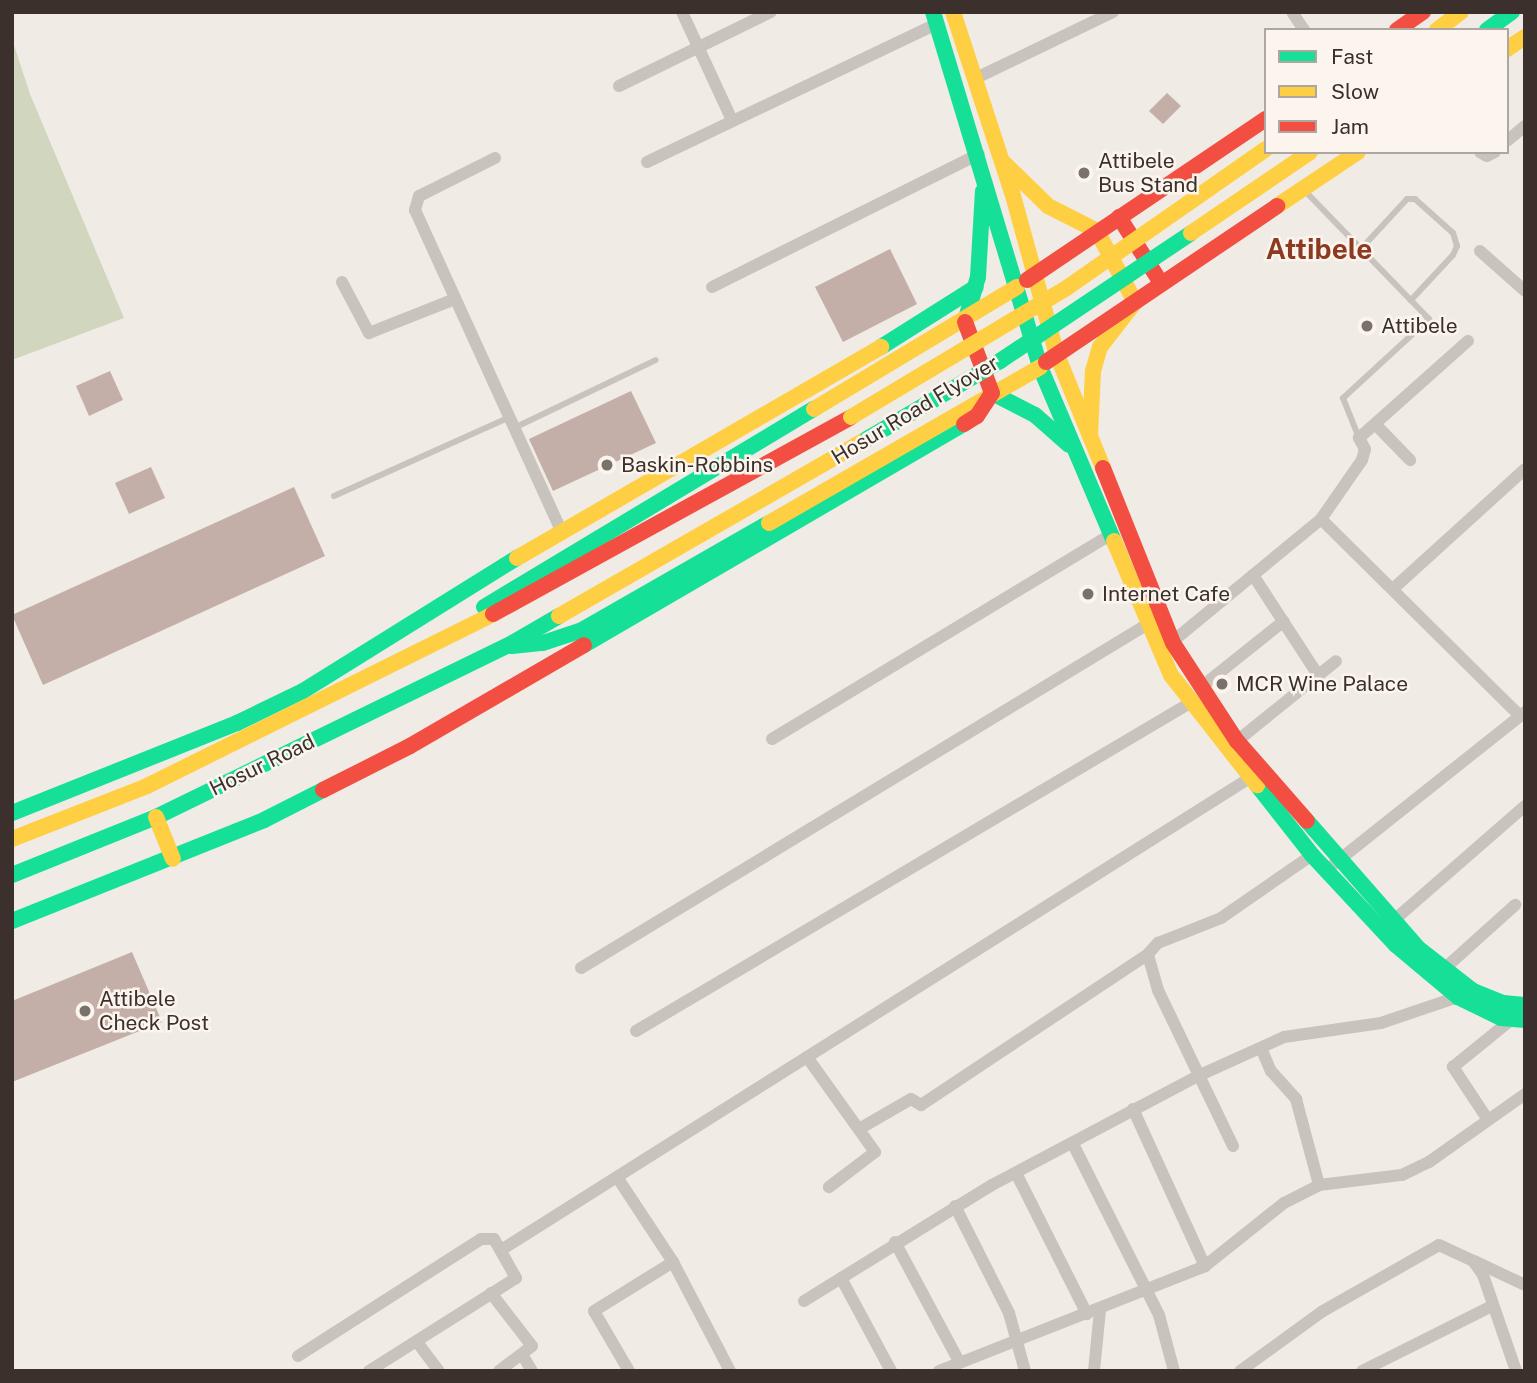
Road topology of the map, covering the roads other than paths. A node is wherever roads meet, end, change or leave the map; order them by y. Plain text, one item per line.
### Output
1 (682, 12) edge
2 (771, 12) edge
3 (953, 12) edge
4 (1113, 12) edge
5 (1292, 12) edge
6 (1423, 12) edge
7 (1461, 12) edge
8 (1512, 12) edge
9 (934, 18) edge
10 (1303, 28) edge
11 (1400, 28) edge
12 (1440, 28) edge
13 (1490, 28) edge
14 (1525, 37) edge
15 (697, 48) junction
16 (1509, 48) edge
17 (974, 79) junction
18 (619, 86) dead end
19 (732, 120) junction
20 (1264, 120) edge
21 (1525, 126) edge
22 (1509, 139) edge
23 (1264, 150) edge
24 (1307, 154) edge
25 (1355, 154) edge
26 (495, 158) dead end
27 (1000, 158) junction
28 (981, 159) junction
29 (647, 162) dead end
30 (1304, 190) junction
31 (1119, 217) junction
32 (1097, 231) junction
33 (1360, 250) junction
34 (1480, 251) dead end
35 (1036, 273) junction
36 (342, 282) dead end
37 (1161, 283) junction
38 (712, 287) dead end
39 (976, 287) junction
40 (1017, 287) junction
41 (1525, 291) edge
42 (455, 299) junction
43 (1411, 300) junction
44 (1135, 302) junction
45 (965, 321) junction
46 (1468, 341) dead end
47 (881, 347) junction
48 (1057, 355) junction
49 (656, 360) dead end
50 (892, 364) junction
51 (1040, 367) junction
52 (992, 393) junction
53 (512, 422) junction
54 (1376, 425) junction
55 (1359, 438) junction
56 (1090, 443) junction
57 (1074, 450) junction
58 (1410, 460) dead end
59 (1525, 469) edge
60 (334, 496) dead end
61 (1321, 519) junction
62 (561, 530) junction
63 (1112, 534) junction
64 (1253, 575) junction
65 (1395, 587) junction
66 (1154, 620) junction
67 (1284, 621) junction
68 (479, 622) junction
69 (1173, 643) junction
70 (507, 646) junction
71 (1158, 651) junction
72 (1336, 661) dead end
73 (1318, 675) junction
74 (1200, 688) junction
75 (1190, 703) junction
76 (1523, 714) edge
77 (772, 739) dead end
78 (1237, 741) junction
79 (1256, 775) junction
80 (1525, 806) edge
81 (12, 813) edge
82 (156, 817) junction
83 (12, 838) edge
84 (1312, 855) junction
85 (173, 859) junction
86 (1340, 859) junction
87 (1326, 871) junction
88 (16, 876) edge
89 (1515, 905) dead end
90 (12, 921) edge
91 (1393, 921) junction
92 (1148, 954) junction
93 (582, 968) dead end
94 (1444, 969) junction
95 (1458, 997) junction
96 (1525, 1005) edge
97 (1518, 1019) edge
98 (636, 1031) dead end
99 (1261, 1048) junction
100 (807, 1057) junction
101 (1200, 1075) junction
102 (1525, 1094) edge
103 (1133, 1109) junction
104 (1488, 1120) junction
105 (859, 1129) junction
106 (1073, 1144) junction
107 (1233, 1146) dead end
108 (1016, 1173) junction
109 (617, 1177) junction
110 (1319, 1185) junction
111 (829, 1187) dead end
112 (955, 1206) junction
113 (895, 1241) junction
114 (501, 1250) junction
115 (1474, 1261) junction
116 (673, 1262) junction
117 (1205, 1266) junction
118 (841, 1278) junction
119 (1525, 1285) edge
120 (1146, 1291) junction
121 (491, 1293) junction
122 (804, 1301) dead end
123 (1492, 1306) junction
124 (1093, 1312) junction
125 (417, 1342) junction
126 (1018, 1342) junction
127 (298, 1356) dead end
128 (523, 1356) junction
129 (981, 1356) junction
130 (960, 1363) junction
131 (369, 1371) edge
132 (439, 1371) edge
133 (499, 1371) edge
134 (532, 1371) edge
135 (629, 1371) edge
136 (730, 1371) edge
137 (891, 1371) edge
138 (939, 1371) edge
139 (974, 1371) edge
140 (1025, 1371) edge
141 (1094, 1371) edge
142 (1174, 1371) edge
143 (1240, 1371) edge
144 (1362, 1371) edge
145 (1516, 1371) edge

1 - 15 street
2 - 15 street
3 - 17 main road
4 - 17 street
5 - 10 street
6 - 11 main road
7 - 12 main road
8 - 13 main road
9 - 19 street
9 - 28 main road
14 - 16 main road
15 - 18 street
15 - 19 street
17 - 27 main road
19 - 29 street
20 - 31 main road
21 - 22 street
23 - 68 main road, Hosur Road Flyover, bridge
24 - 70 main road, Hosur Road Flyover, bridge
25 - 30 main road
26 - 42 street
27 - 32 main road
27 - 35 main road
28 - 38 street
28 - 39 main road
28 - 40 main road
30 - 33 lane
30 - 37 main road
31 - 32 main road
31 - 37 main road
32 - 35 main road
32 - 44 main road
33 - 43 lane
33 - 43 lane
34 - 41 street
35 - 40 main road
35 - 48 main road
36 - 42 street
37 - 44 main road
39 - 45 main road
39 - 47 main road
40 - 45 main road
40 - 51 main road
42 - 53 street
43 - 55 lane
44 - 48 main road
44 - 56 main road
45 - 50 main road
45 - 52 main road
46 - 54 street
47 - 50 main road
47 - 62 main road
48 - 51 main road
48 - 56 main road
49 - 53 lane
50 - 68 main road
51 - 52 main road
51 - 57 main road
52 - 57 main road
52 - 70 main road
52 - 85 main road
53 - 60 lane
53 - 62 street
54 - 55 street
54 - 58 street
55 - 61 street
56 - 57 main road
56 - 66 main road
57 - 63 main road
59 - 65 street
61 - 64 street
61 - 65 street
62 - 81 main road
63 - 66 main road
63 - 77 street
64 - 67 street
64 - 69 street
65 - 76 street
66 - 69 main road
66 - 71 main road
66 - 93 street
67 - 73 street
67 - 74 street
68 - 83 main road, Hosur Road
69 - 71 street
69 - 74 main road
70 - 82 main road, Hosur Road
71 - 75 main road
72 - 73 street
73 - 78 street
74 - 78 main road
75 - 79 main road
75 - 98 street
76 - 86 street
78 - 79 main road
79 - 84 main road
79 - 86 main road
79 - 100 street
80 - 91 street
82 - 85 main road
82 - 88 main road, Hosur Road
84 - 87 main road
84 - 92 street
85 - 90 main road
86 - 87 street
86 - 91 main road
87 - 95 main road
89 - 94 street
91 - 94 main road
92 - 101 street
92 - 105 street
94 - 96 main road
95 - 97 main road
95 - 99 street
97 - 104 street
99 - 101 street
99 - 110 street
100 - 105 street
100 - 109 street
101 - 103 street
101 - 107 street
102 - 104 street
103 - 106 street
103 - 117 street
104 - 110 street
105 - 111 street
106 - 108 street
106 - 120 street
108 - 112 street
108 - 124 street
109 - 114 street
109 - 116 street
110 - 117 street
112 - 113 street
112 - 126 street
113 - 118 street
113 - 130 street
114 - 121 street
114 - 127 street
115 - 119 street
115 - 123 street
115 - 143 street
116 - 135 street
116 - 136 street
117 - 120 street
118 - 122 street
118 - 137 street
120 - 124 street
120 - 142 street
121 - 125 street
121 - 128 street
123 - 144 street
123 - 145 street
124 - 126 street
124 - 141 street
125 - 131 street
125 - 132 street
126 - 129 street
126 - 140 street
128 - 133 street
128 - 134 street
129 - 130 street
129 - 139 street
130 - 138 street

